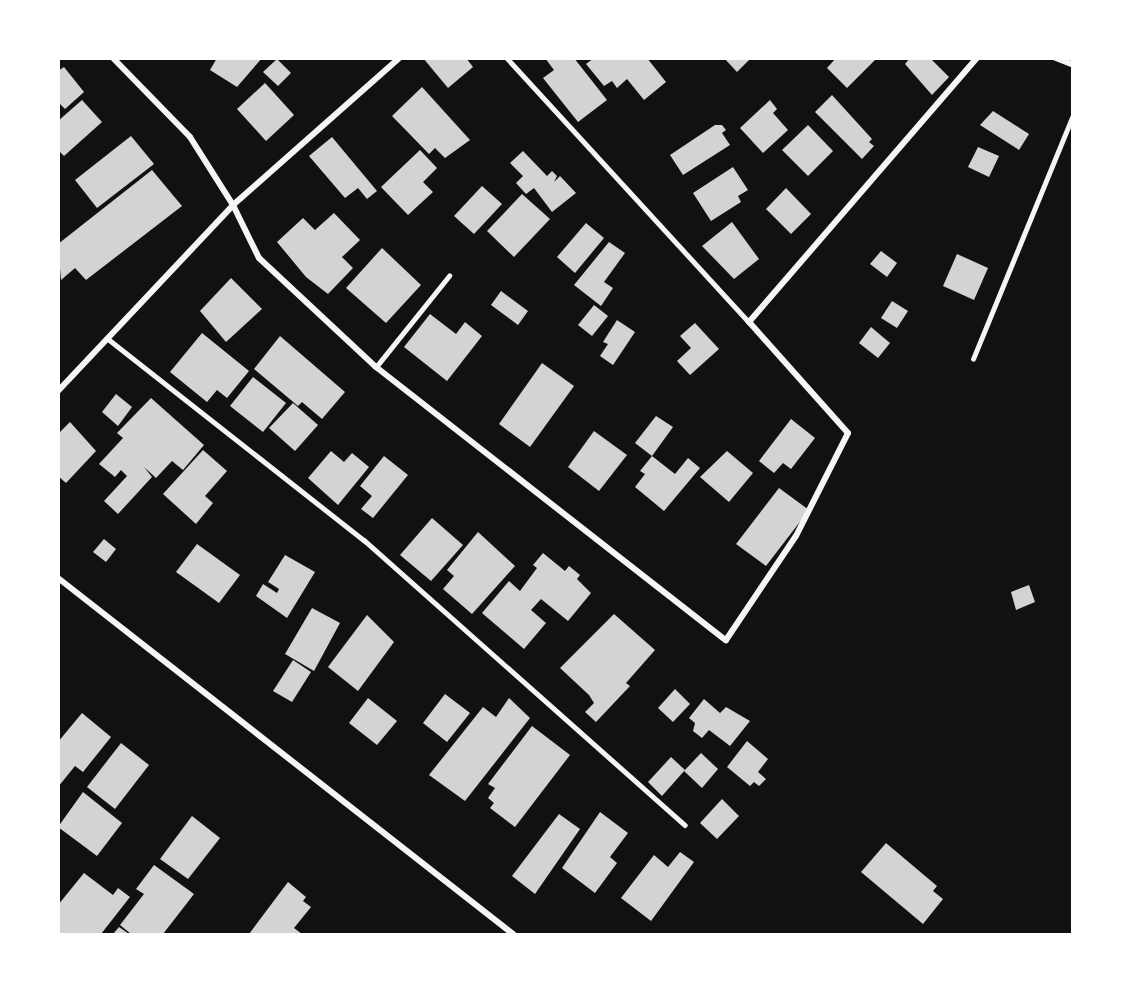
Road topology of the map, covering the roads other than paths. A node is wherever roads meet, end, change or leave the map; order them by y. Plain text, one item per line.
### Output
1 (113, 58) edge
2 (399, 58) edge
3 (507, 58) edge
4 (977, 58) edge
5 (1056, 58) edge
6 (1072, 64) edge
7 (1072, 118) edge
8 (232, 205) junction
9 (449, 276) dead end
10 (749, 322) junction
11 (106, 338) junction
12 (973, 359) dead end
13 (376, 367) junction
14 (58, 390) edge
15 (58, 578) edge
16 (685, 825) dead end
17 (513, 934) edge

1 - 8 street
2 - 8 street
3 - 10 lane
4 - 10 street
5 - 6 street
7 - 12 lane
8 - 11 street
8 - 13 street
9 - 13 lane
10 - 13 street
11 - 14 street
11 - 16 lane
15 - 17 street

